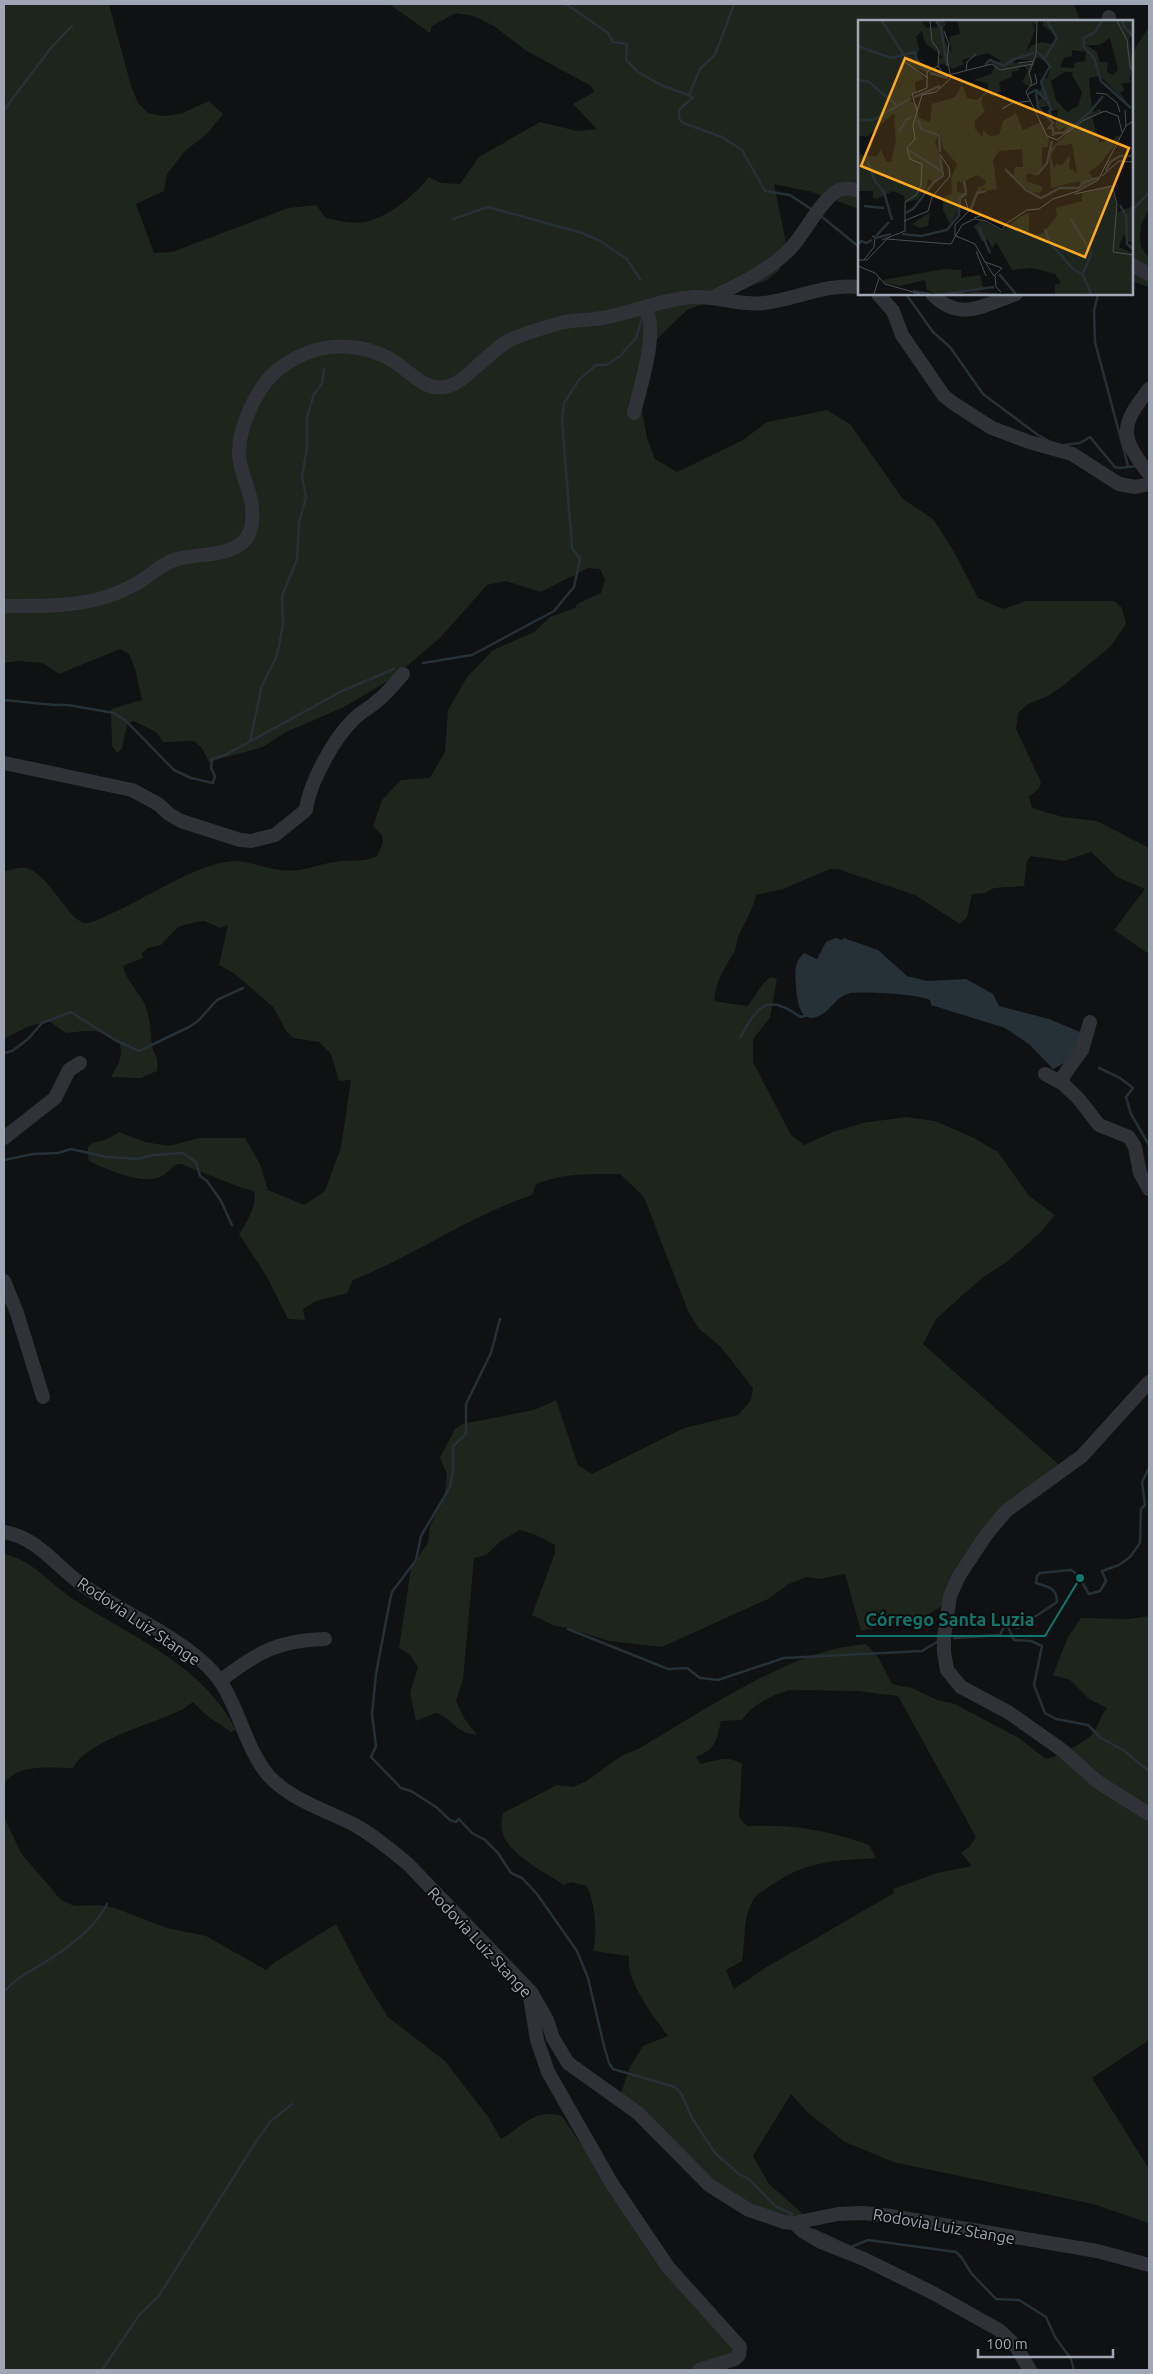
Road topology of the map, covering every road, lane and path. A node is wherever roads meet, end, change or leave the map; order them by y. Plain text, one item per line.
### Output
1 (858, 191) edge
2 (1133, 266) edge
3 (1149, 274) edge
4 (858, 287) edge
5 (879, 295) edge
6 (933, 295) edge
7 (1013, 295) edge
8 (711, 298) junction
9 (644, 308) junction
10 (1149, 390) edge
11 (634, 413) dead end
12 (1149, 474) edge
13 (1149, 484) edge
14 (4, 606) edge
15 (403, 674) dead end
16 (4, 763) edge
17 (1090, 1022) dead end
18 (80, 1063) dead end
19 (1045, 1074) dead end
20 (1062, 1084) junction
21 (4, 1138) edge
22 (1149, 1189) edge
23 (4, 1281) edge
24 (1149, 1382) edge
25 (43, 1397) dead end
26 (4, 1532) edge
27 (325, 1639) dead end
28 (220, 1681) junction
29 (1149, 1814) edge
30 (531, 1992) junction
31 (794, 2223) junction
32 (1149, 2265) edge
33 (699, 2370) edge
34 (1030, 2370) edge

1 - 8 street
2 - 3 street
4 - 8 street
5 - 13 street
6 - 7 street
8 - 9 street
9 - 11 street
9 - 14 street
10 - 12 street
15 - 16 street
17 - 20 street
18 - 21 street
19 - 20 street
20 - 22 street
23 - 25 street
24 - 29 street
26 - 28 street, Rodovia Luiz Stange
27 - 28 street
28 - 30 street, Rodovia Luiz Stange
30 - 31 street, Rodovia Luiz Stange
30 - 33 street
31 - 32 street, Rodovia Luiz Stange
31 - 34 street

